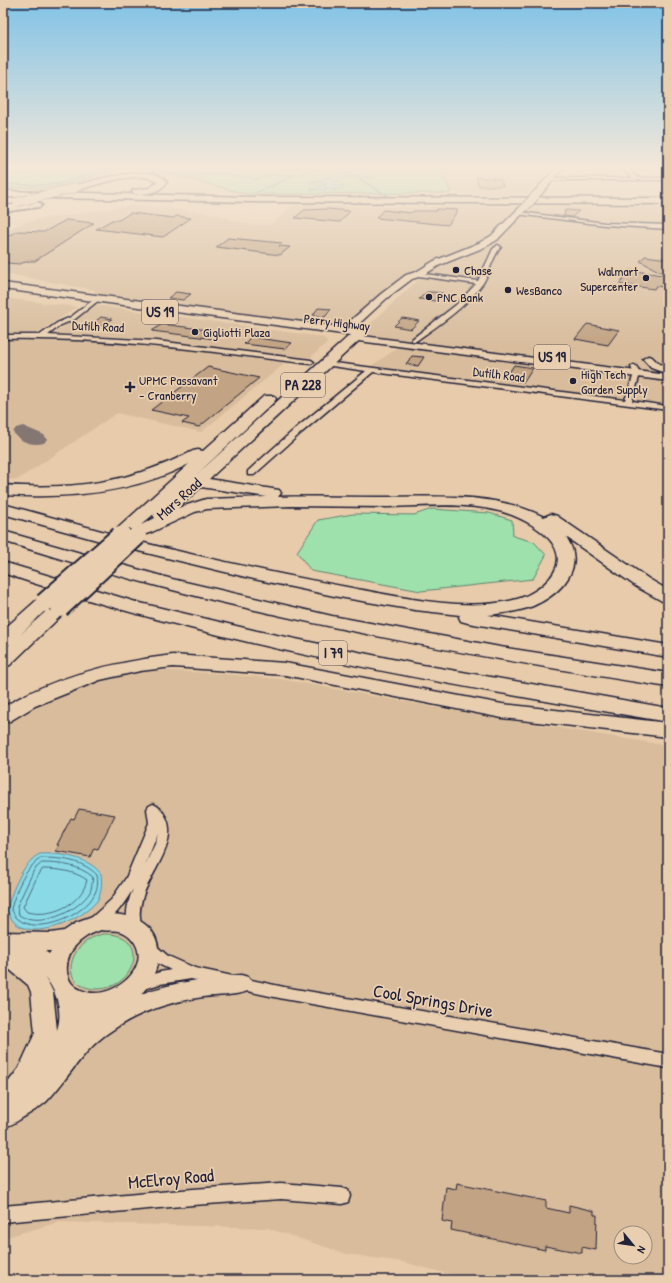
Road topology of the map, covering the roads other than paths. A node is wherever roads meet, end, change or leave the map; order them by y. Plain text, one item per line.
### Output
1 (505, 228) edge
2 (498, 247) dead end
3 (419, 274) junction
4 (3, 279) edge
5 (480, 283) junction
6 (3, 286) edge
7 (3, 291) edge
8 (66, 294) junction
9 (399, 297) dead end
10 (93, 300) junction
11 (353, 333) junction
12 (42, 336) junction
13 (3, 337) edge
14 (414, 340) junction
15 (648, 359) dead end
16 (311, 362) junction
17 (327, 364) junction
18 (371, 370) junction
19 (637, 370) junction
20 (668, 371) edge
21 (668, 378) edge
22 (628, 403) junction
23 (668, 408) edge
24 (222, 441) junction
25 (217, 464) junction
26 (251, 473) dead end
27 (191, 480) junction
28 (230, 486) junction
29 (3, 490) edge
30 (3, 509) edge
31 (135, 533) junction
32 (3, 536) edge
33 (3, 567) edge
34 (3, 575) edge
35 (328, 589) junction
36 (668, 597) edge
37 (52, 605) junction
38 (130, 606) junction
39 (3, 640) edge
40 (668, 651) edge
41 (3, 661) edge
42 (668, 680) edge
43 (668, 715) edge
44 (3, 716) edge
45 (668, 730) edge
46 (93, 924) junction
47 (135, 928) junction
48 (69, 939) junction
49 (3, 941) edge
50 (3, 945) edge
51 (149, 948) junction
52 (3, 952) edge
53 (192, 974) junction
54 (62, 984) junction
55 (241, 984) junction
56 (135, 986) junction
57 (104, 1001) junction
58 (668, 1062) edge
59 (3, 1114) edge
60 (342, 1196) dead end
61 (3, 1214) edge

1 - 3 main road
2 - 5 street
3 - 5 street
3 - 9 main road
3 - 11 main road
4 - 8 highway
5 - 14 street
6 - 8 highway, Perry Highway / US 19
7 - 10 highway, Perry Highway / US 19
8 - 10 highway, Perry Highway / US 19
10 - 11 highway, Perry Highway / US 19
10 - 12 street
11 - 14 main road, Perry Highway / US 19
11 - 16 highway, Mars Road / PA 228
11 - 17 highway, Mars Road / PA 228
11 - 19 main road, Perry Highway / US 19
12 - 13 street, Dutilh Road
12 - 16 street, Dutilh Road
14 - 19 main road, Perry Highway / US 19
15 - 20 main road
16 - 24 highway, Mars Road / PA 228
17 - 18 street, Dutilh Road
17 - 25 highway, Mars Road / PA 228
18 - 22 street, Dutilh Road
18 - 26 street
19 - 20 main road, Perry Highway / US 19
19 - 21 main road, Perry Highway / US 19
19 - 22 street
22 - 23 street, Dutilh Road
24 - 27 highway, Mars Road / PA 228
24 - 29 highway
25 - 27 highway, Mars Road / PA 228
25 - 28 highway
27 - 28 highway
27 - 31 highway, Mars Road / PA 228
27 - 31 highway, Mars Road / PA 228
28 - 36 highway
30 - 35 highway
31 - 35 highway
31 - 37 highway, Mars Road / PA 228, bridge
32 - 42 highway, I 79
33 - 38 highway, I 79
34 - 38 highway
35 - 40 highway
37 - 39 highway, Mars Road / PA 228
37 - 41 highway, Mars Road / PA 228
38 - 43 highway, I 79
44 - 45 highway
46 - 47 street
46 - 47 street
46 - 48 street
47 - 51 street
48 - 49 street
48 - 54 street
50 - 54 street
51 - 53 street, Cool Springs Drive
51 - 56 street
52 - 59 street
53 - 55 street, Cool Springs Drive
53 - 56 street, Cool Springs Drive
54 - 57 street
54 - 59 street
55 - 58 street, Cool Springs Drive
55 - 59 street
56 - 57 street
57 - 59 street
60 - 61 street, McElroy Road

